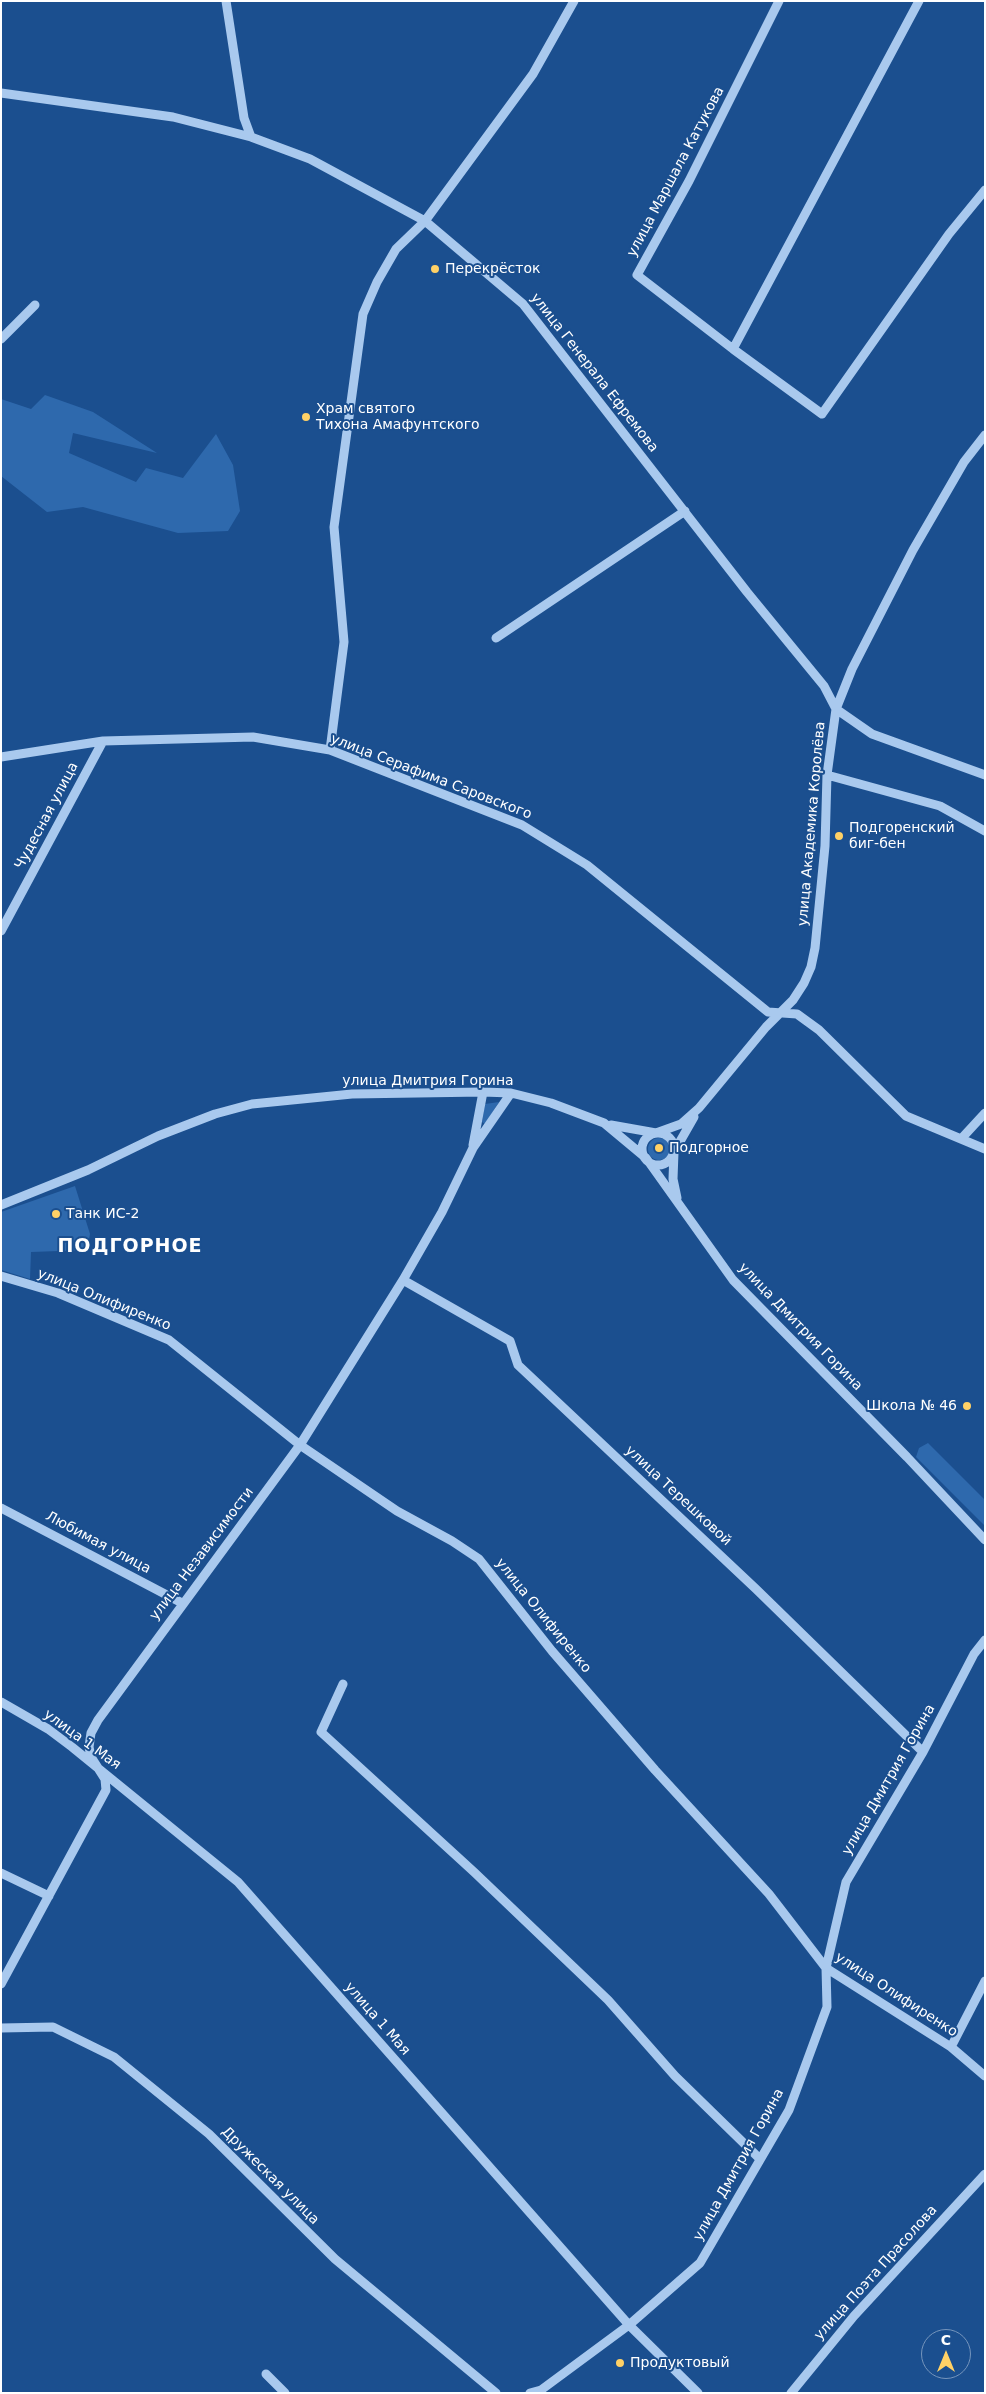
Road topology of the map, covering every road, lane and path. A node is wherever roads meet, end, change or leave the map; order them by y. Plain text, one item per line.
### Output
1 (226, 1) edge
2 (574, 1) edge
3 (779, 1) edge
4 (919, 1) edge
5 (1, 93) edge
6 (251, 137) junction
7 (985, 190) edge
8 (424, 221) junction
9 (35, 305) dead end
10 (1, 339) edge
11 (733, 349) junction
12 (985, 436) edge
13 (685, 511) junction
14 (496, 638) dead end
15 (836, 709) junction
16 (103, 740) junction
17 (330, 750) junction
18 (1, 758) edge
19 (828, 775) junction
20 (985, 775) edge
21 (985, 831) edge
22 (1, 931) edge
23 (781, 1012) junction
24 (483, 1092) junction
25 (511, 1093) junction
26 (699, 1108) junction
27 (985, 1114) edge
28 (604, 1123) junction
29 (656, 1133) junction
30 (961, 1139) junction
31 (473, 1148) junction
32 (985, 1149) edge
33 (674, 1152) junction
34 (646, 1158) junction
35 (1, 1205) edge
36 (680, 1206) junction
37 (1, 1276) edge
38 (403, 1280) junction
39 (300, 1445) junction
40 (1, 1508) edge
41 (985, 1540) edge
42 (182, 1603) junction
43 (985, 1640) edge
44 (343, 1684) dead end
45 (1, 1702) edge
46 (923, 1752) junction
47 (98, 1767) junction
48 (1, 1873) edge
49 (48, 1896) junction
50 (826, 1968) junction
51 (985, 1980) edge
52 (1, 1984) edge
53 (1, 2028) edge
54 (951, 2047) junction
55 (985, 2076) edge
56 (760, 2159) junction
57 (985, 2174) edge
58 (629, 2325) junction
59 (266, 2374) dead end
60 (285, 2393) edge
61 (496, 2393) edge
62 (530, 2393) edge
63 (698, 2393) edge
64 (791, 2393) edge

1 - 6 street
2 - 8 street
3 - 11 street, улица Маршала Катукова
4 - 11 street
5 - 6 street, улица Генерала Ефремова
6 - 8 street, улица Генерала Ефремова
7 - 11 street, улица Маршала Катукова
8 - 13 street, улица Генерала Ефремова
8 - 17 street
9 - 10 street
12 - 15 street, улица Академика Королёва
13 - 14 street
13 - 15 street, улица Генерала Ефремова
15 - 19 street, улица Академика Королёва
15 - 20 street, улица Генерала Ефремова
16 - 17 street, улица Серафима Саровского
16 - 18 street, улица Серафима Саровского
16 - 22 street, Чудесная улица
17 - 23 street, улица Серафима Саровского
19 - 21 street
19 - 23 street, улица Академика Королёва
23 - 26 street, улица Академика Королёва
23 - 30 street, улица Серафима Саровского
24 - 25 street, улица Дмитрия Горина
24 - 31 street
24 - 35 street, улица Дмитрия Горина
25 - 28 street, улица Дмитрия Горина
25 - 31 street
26 - 29 street, улица Академика Королёва
26 - 33 street
27 - 30 street
28 - 29 street, улица Академика Королёва
28 - 34 street, улица Дмитрия Горина
29 - 33 street
29 - 34 street
30 - 32 street, улица Серафима Саровского
31 - 38 street, улица Независимости
33 - 34 street
33 - 36 street
34 - 36 street, улица Дмитрия Горина
36 - 41 street, улица Дмитрия Горина
37 - 39 street, улица Олифиренко
38 - 39 street, улица Независимости
38 - 46 street, улица Терешковой
39 - 42 street, улица Независимости
39 - 50 street, улица Олифиренко
40 - 42 street, Любимая улица
42 - 47 street, улица Независимости
43 - 46 street, улица Дмитрия Горина
44 - 56 street
45 - 47 street, улица 1 Мая
46 - 50 street, улица Дмитрия Горина
47 - 49 street, улица Независимости
47 - 58 street, улица 1 Мая
48 - 49 street
49 - 52 street, улица Независимости
50 - 54 street, улица Олифиренко
50 - 56 street, улица Дмитрия Горина
51 - 54 street
53 - 61 street, Дружеская улица
54 - 55 street, улица Олифиренко
56 - 58 street, улица Дмитрия Горина
57 - 64 street, улица Поэта Прасолова
58 - 62 street, улица Дмитрия Горина
58 - 63 street, улица 1 Мая
59 - 60 street

